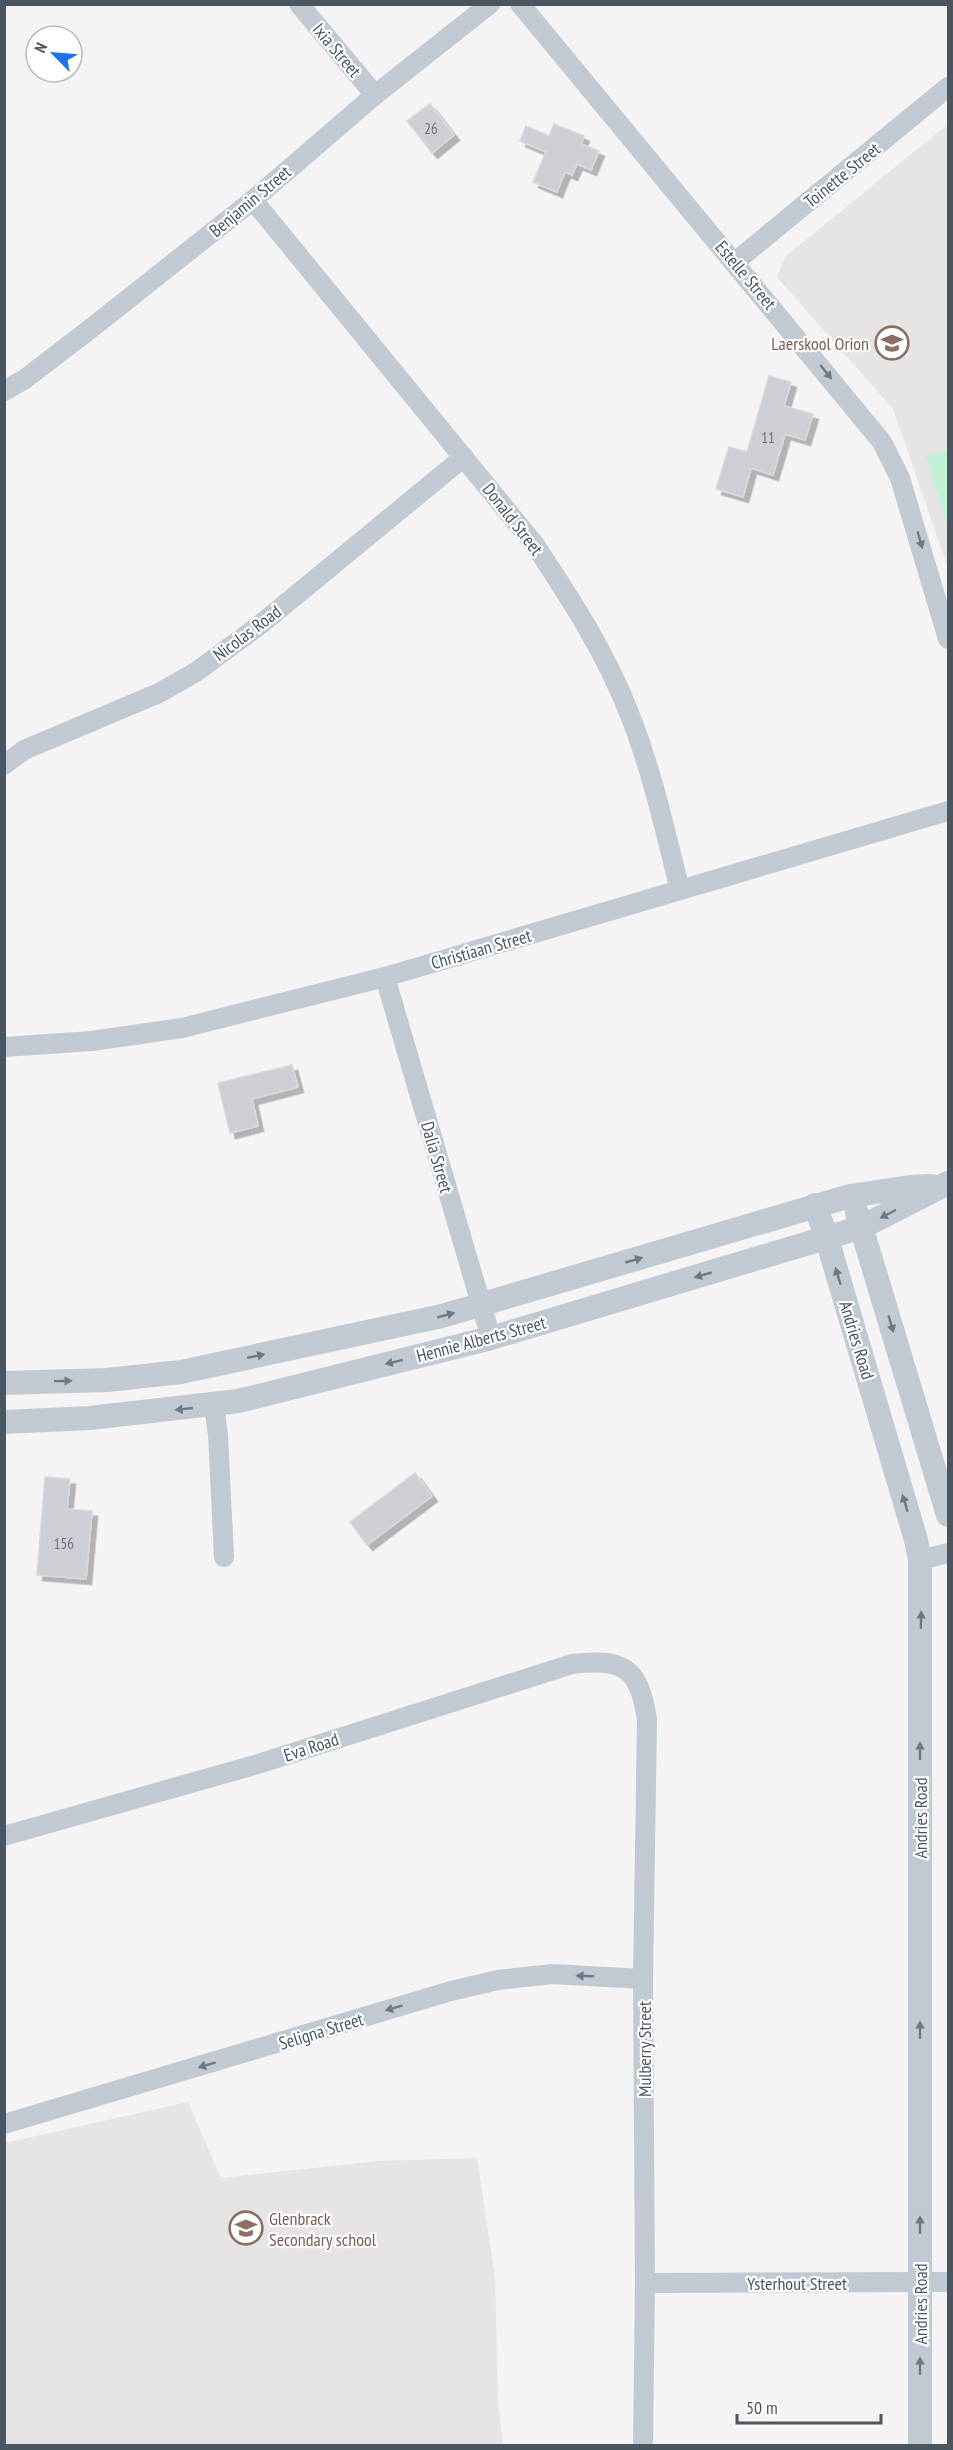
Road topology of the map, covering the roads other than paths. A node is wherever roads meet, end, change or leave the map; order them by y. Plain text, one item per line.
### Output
1 (300, 4) edge
2 (490, 4) edge
3 (520, 4) edge
4 (948, 87) edge
5 (375, 95) junction
6 (253, 200) junction
7 (735, 262) junction
8 (4, 391) edge
9 (464, 458) junction
10 (948, 639) edge
11 (4, 765) edge
12 (948, 811) edge
13 (680, 890) junction
14 (385, 977) junction
15 (4, 1047) edge
16 (944, 1185) edge
17 (850, 1196) junction
18 (815, 1205) junction
19 (862, 1227) junction
20 (827, 1239) junction
21 (481, 1305) junction
22 (491, 1338) junction
23 (4, 1383) edge
24 (214, 1405) junction
25 (4, 1422) edge
26 (948, 1515) edge
27 (948, 1553) edge
28 (224, 1557) dead end
29 (920, 1560) junction
30 (617, 1665) joint
31 (4, 1836) edge
32 (643, 1979) junction
33 (4, 2124) edge
34 (948, 2282) edge
35 (645, 2283) junction
36 (920, 2283) junction
37 (644, 2445) edge
38 (920, 2445) edge

1 - 5 street, Ixia Street
2 - 5 street, Benjamin Street
3 - 7 street, Estelle Street
4 - 7 street, Toinette Street
5 - 6 street, Benjamin Street
6 - 8 street, Benjamin Street
6 - 9 street, Donald Street
7 -> 10 street, Estelle Street
9 - 11 street, Nicolas Road
9 - 13 street, Donald Street
12 - 13 street, Christiaan Street
13 - 14 street, Christiaan Street
14 - 15 street, Christiaan Street
14 - 21 street, Dalia Street
16 - 17 street, Hennie Alberts Street
16 -> 19 street, Hennie Alberts Street
17 - 18 street, Hennie Alberts Street
17 - 19 street, Andries Road
18 - 20 street, Andries Road
21 -> 18 street, Hennie Alberts Street
19 - 20 street, Hennie Alberts Street
19 -> 26 street, Andries Road
20 -> 22 street, Hennie Alberts Street
29 -> 20 street, Andries Road
21 - 22 street, Dalia Street
23 -> 21 street, Hennie Alberts Street
22 -> 24 street, Hennie Alberts Street
24 -> 25 street, Hennie Alberts Street
24 - 28 street
27 - 29 street
36 -> 29 street, Andries Road
30 - 31 street, Eva Road
30 - 32 street, Mulberry Street
32 -> 33 street, Seligna Street
32 - 35 street, Mulberry Street
34 - 36 street, Ysterhout Street
35 - 36 street, Ysterhout Street
35 - 37 street, Mulberry Street
38 -> 36 street, Andries Road

